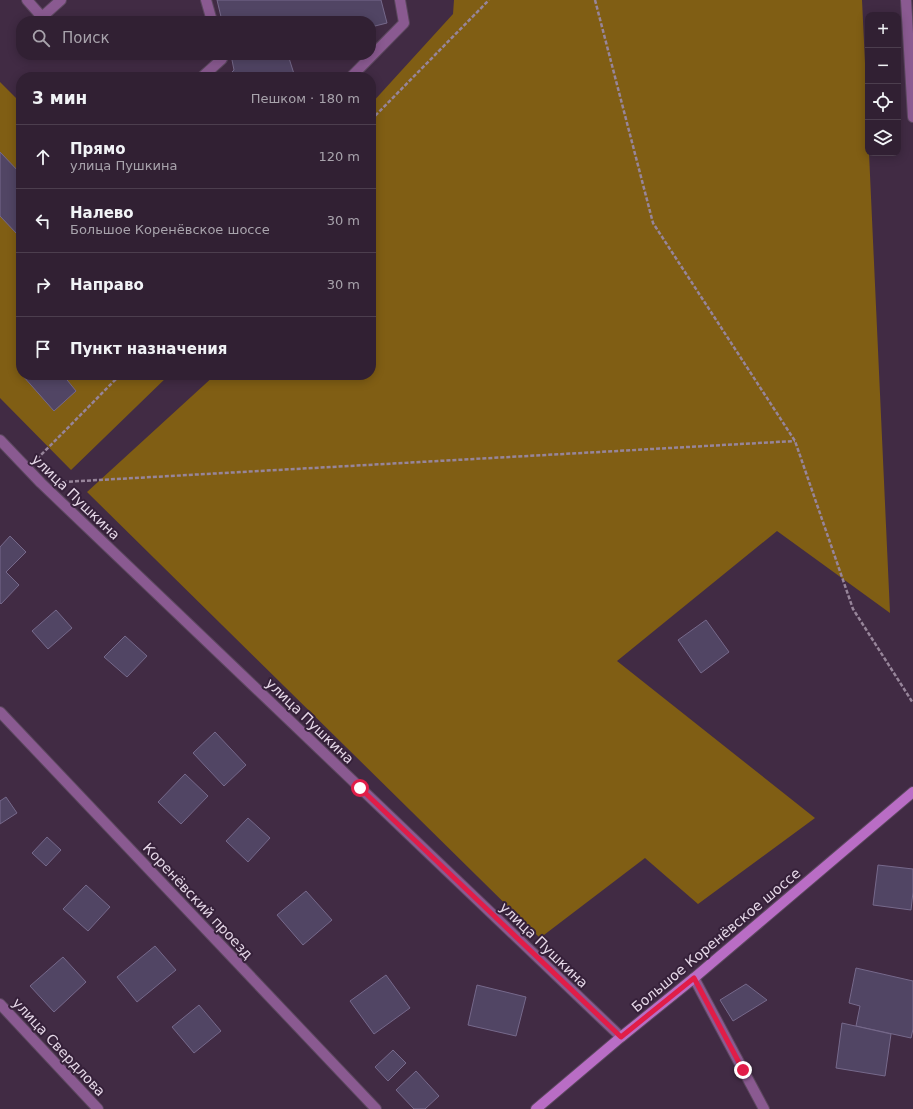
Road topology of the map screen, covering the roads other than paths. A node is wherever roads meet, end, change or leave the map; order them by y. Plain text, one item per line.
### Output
1 (27, 0) edge
2 (61, 0) edge
3 (206, 0) edge
4 (400, 0) edge
5 (906, 0) edge
6 (211, 16) edge
7 (376, 52) edge
8 (221, 60) edge
9 (368, 60) edge
10 (208, 72) edge
11 (356, 72) edge
12 (913, 118) edge
13 (0, 440) edge
14 (0, 712) edge
15 (913, 792) edge
16 (694, 978) junction
17 (0, 1004) edge
18 (621, 1037) junction
19 (98, 1109) edge
20 (376, 1109) edge
21 (536, 1109) edge
22 (764, 1109) edge

1 - 2 street
3 - 6 street
4 - 7 street
5 - 12 street
8 - 10 street
9 - 11 street
13 - 18 street, улица Пушкина
14 - 20 street, Коренёвский проезд
15 - 16 main road, Большое Коренёвское шоссе
16 - 18 main road, Большое Коренёвское шоссе
16 - 22 street
17 - 19 street, улица Свердлова
18 - 21 main road, Большое Коренёвское шоссе

